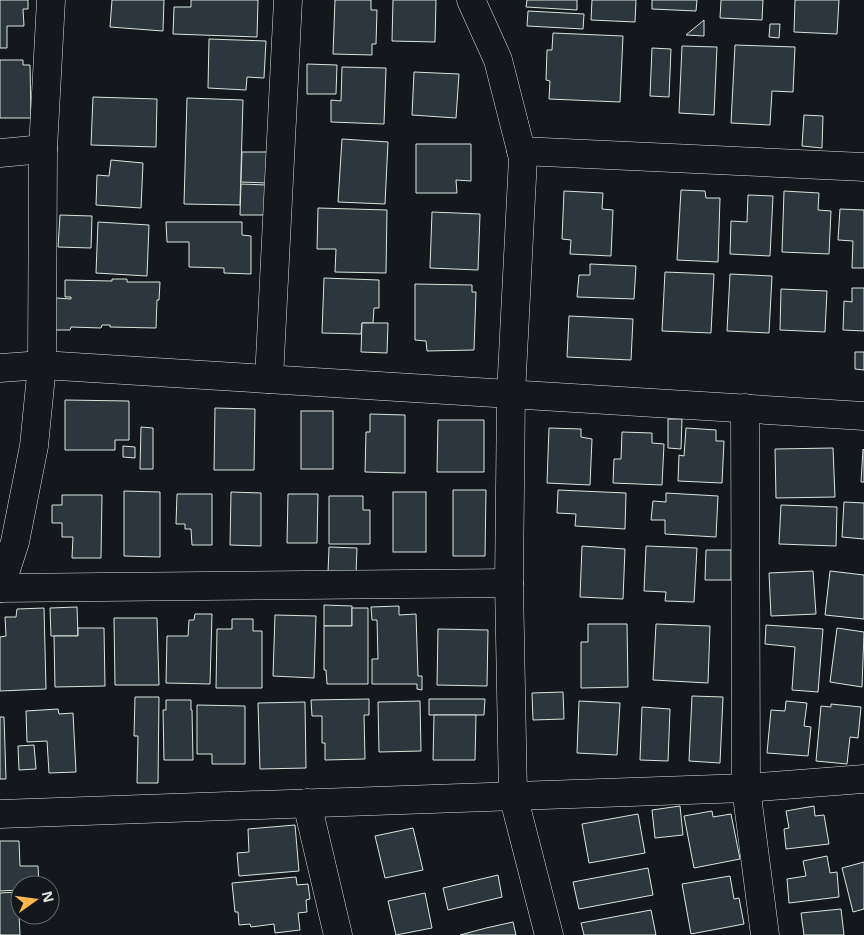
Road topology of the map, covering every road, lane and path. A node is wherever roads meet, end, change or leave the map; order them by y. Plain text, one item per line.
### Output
1 (51, 0) edge
2 (288, 0) edge
3 (472, 0) edge
4 (43, 150) junction
5 (521, 151) junction
6 (0, 153) edge
7 (864, 167) edge
8 (42, 365) junction
9 (0, 368) edge
10 (269, 379) junction
11 (511, 394) junction
12 (745, 408) junction
13 (864, 416) edge
14 (509, 583) junction
15 (0, 588) edge
16 (864, 779) edge
17 (746, 788) junction
18 (513, 795) junction
19 (307, 803) junction
20 (0, 814) edge
21 (338, 935) edge
22 (549, 935) edge
23 (765, 935) edge

1 - 4 street
2 - 10 street
3 - 5 street
4 - 6 street
4 - 8 street
5 - 7 street
5 - 11 street
8 - 9 street
8 - 10 street
8 - 15 street
10 - 11 street
11 - 12 street
11 - 14 street
12 - 13 street
12 - 17 street
14 - 15 street
14 - 18 street
16 - 17 street
17 - 18 street
17 - 23 street
18 - 19 street
18 - 22 street
19 - 20 street
19 - 21 street

